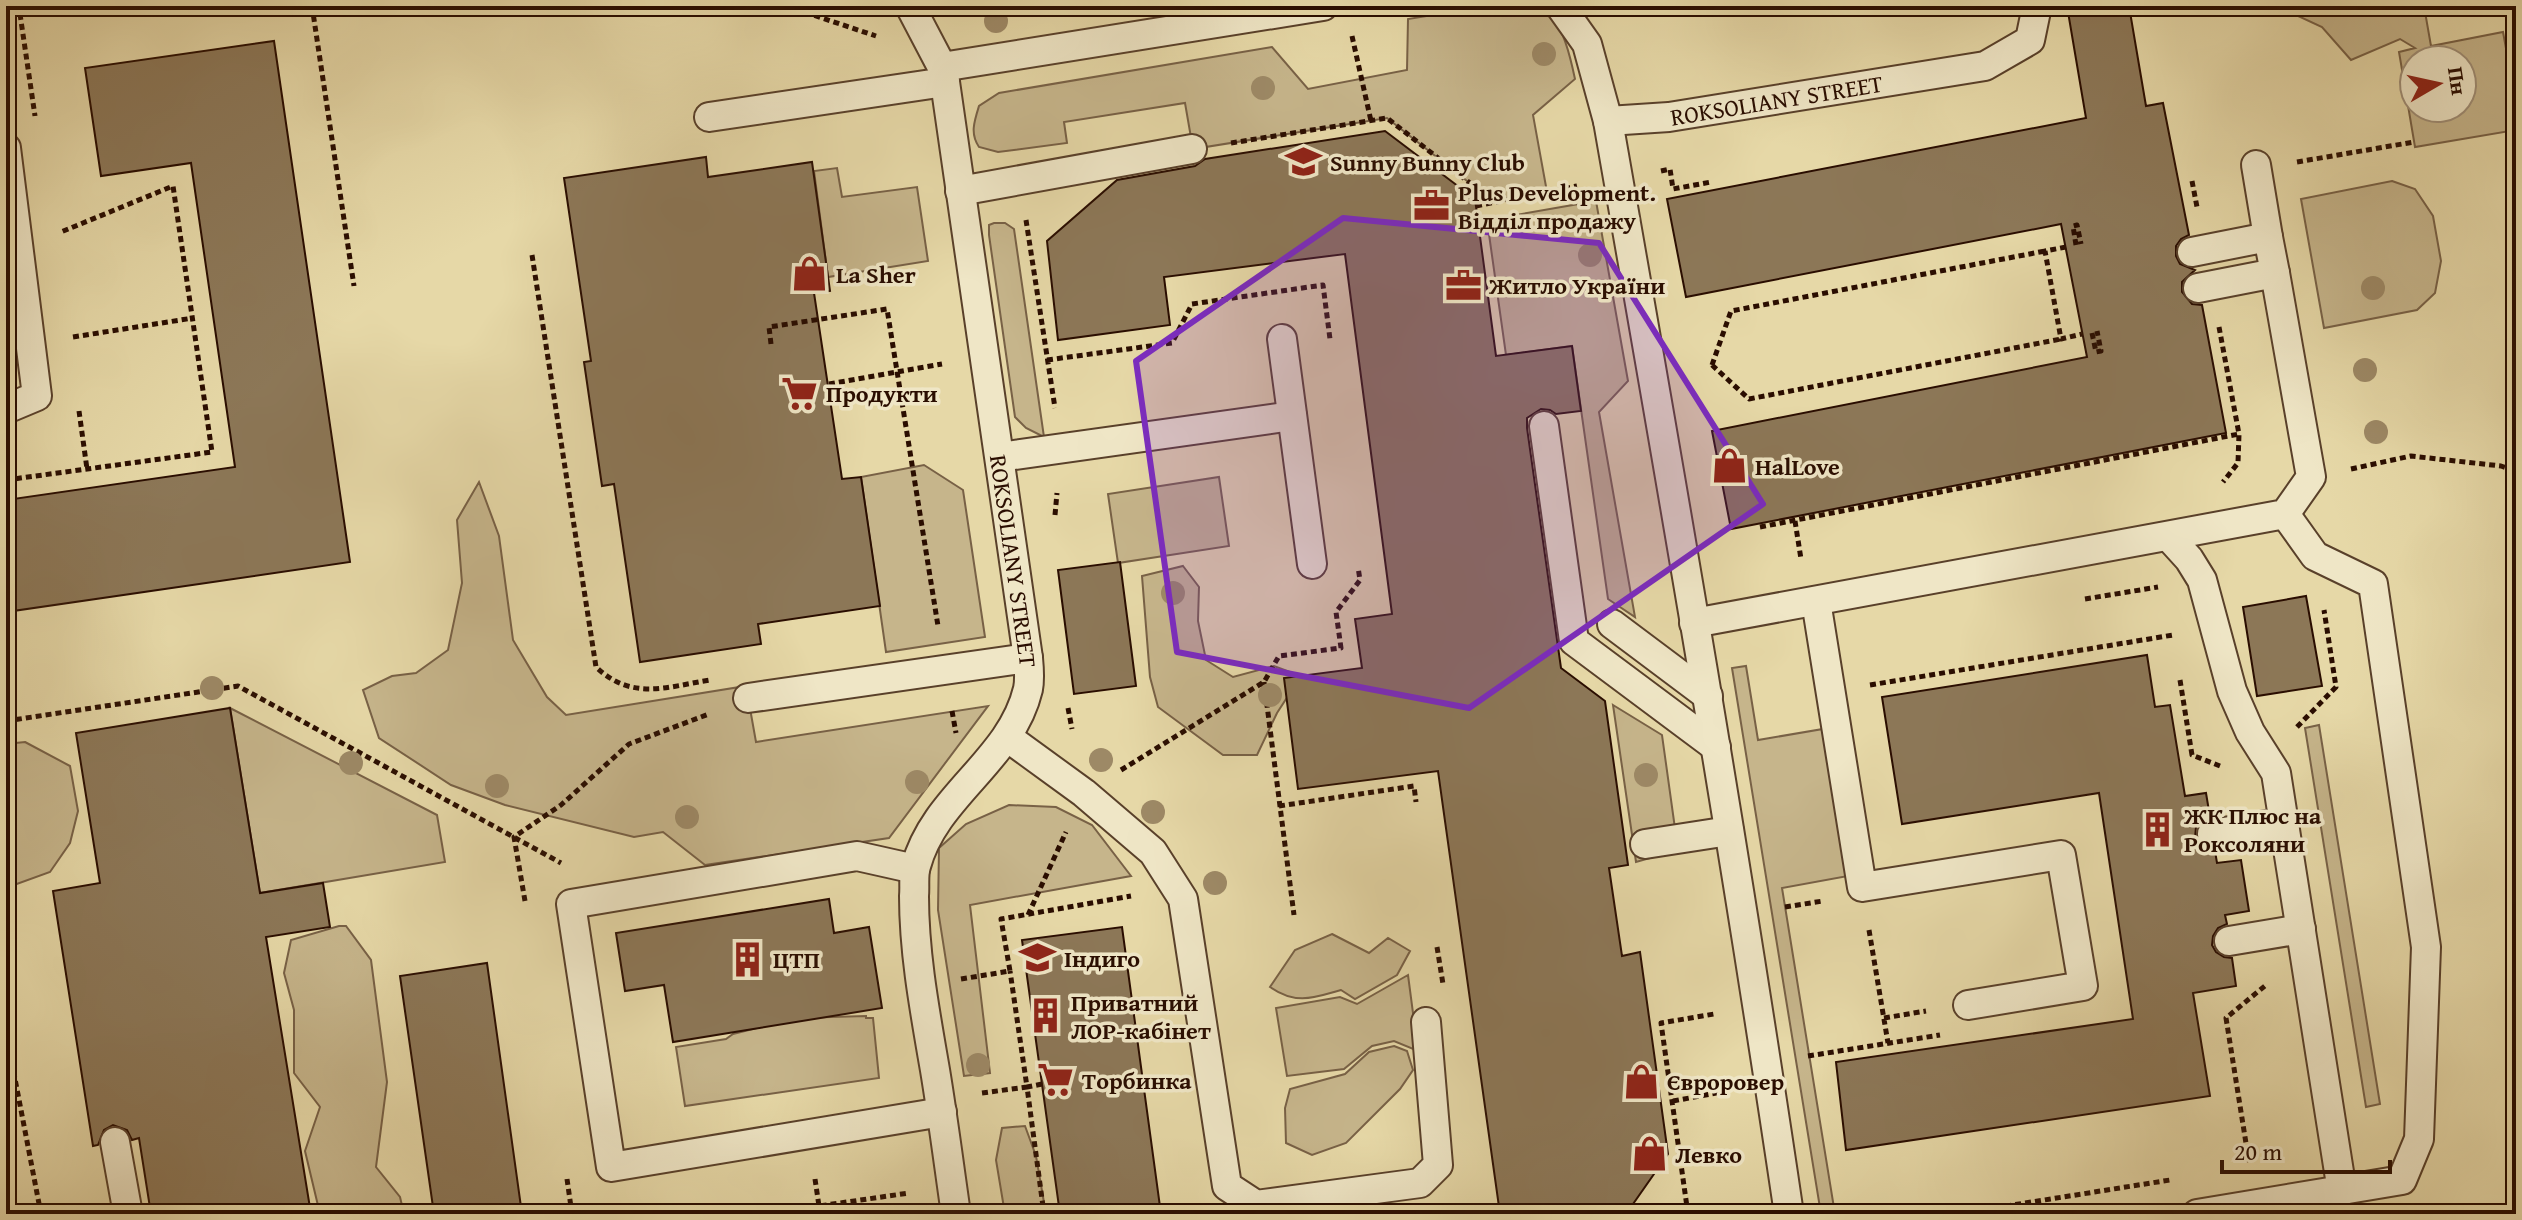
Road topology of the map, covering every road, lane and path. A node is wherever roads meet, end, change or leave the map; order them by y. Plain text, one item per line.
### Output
1 (67, 6) edge
2 (312, 6) edge
3 (786, 6) edge
4 (910, 6) edge
5 (1323, 6) edge
6 (1560, 6) edge
7 (2037, 6) edge
8 (6, 16) edge
9 (1352, 35) dead end
10 (880, 37) dead end
11 (944, 74) junction
12 (709, 117) dead end
13 (1371, 121) junction
14 (1608, 121) junction
15 (2414, 142) dead end
16 (6, 148) edge
17 (1192, 149) joint
18 (2256, 167) joint
19 (1651, 173) dead end
20 (1019, 180) junction
21 (1711, 182) dead end
22 (960, 191) junction
23 (1495, 203) dead end
24 (53, 235) dead end
25 (2268, 237) junction
26 (2066, 247) dead end
27 (2045, 251) junction
28 (2192, 252) dead end
29 (532, 255) dead end
30 (2275, 273) junction
31 (354, 286) dead end
32 (2198, 288) dead end
33 (193, 318) junction
34 (2082, 334) dead end
35 (68, 338) dead end
36 (1282, 339) dead end
37 (2061, 339) junction
38 (771, 344) dead end
39 (1331, 347) dead end
40 (985, 356) junction
41 (1047, 360) junction
42 (1712, 365) junction
43 (1700, 368) dead end
44 (897, 372) junction
45 (829, 384) dead end
46 (6, 409) edge
47 (1292, 416) junction
48 (1544, 426) dead end
49 (2239, 434) dead end
50 (1061, 448) junction
51 (1000, 457) junction
52 (2516, 471) edge
53 (2311, 477) junction
54 (6, 480) edge
55 (2285, 514) junction
56 (1795, 521) junction
57 (1760, 527) dead end
58 (2169, 537) junction
59 (1312, 564) dead end
60 (1358, 564) dead end
61 (1803, 566) dead end
62 (1816, 601) junction
63 (1694, 623) junction
64 (1612, 624) dead end
65 (2173, 635) dead end
66 (1028, 658) junction
67 (2178, 665) dead end
68 (944, 669) junction
69 (1264, 682) junction
70 (644, 690) dead end
71 (1830, 691) junction
72 (1708, 696) junction
73 (748, 698) dead end
74 (6, 721) edge
75 (1007, 737) junction
76 (1716, 747) junction
77 (2220, 767) dead end
78 (1084, 793) junction
79 (1416, 802) dead end
80 (1279, 806) junction
81 (2284, 822) junction
82 (1729, 831) junction
83 (2212, 834) dead end
84 (1645, 844) dead end
85 (565, 865) dead end
86 (915, 869) junction
87 (1176, 888) junction
88 (1862, 891) junction
89 (1784, 907) dead end
90 (1028, 915) junction
91 (1294, 915) dead end
92 (2287, 932) junction
93 (2229, 941) dead end
94 (1010, 971) junction
95 (921, 986) junction
96 (1968, 1005) dead end
97 (1759, 1007) junction
98 (1426, 1022) dead end
99 (6, 1032) edge
100 (1948, 1034) dead end
101 (1888, 1043) junction
102 (1801, 1057) dead end
103 (1042, 1084) dead end
104 (1770, 1084) junction
105 (1027, 1087) junction
106 (1673, 1101) junction
107 (941, 1105) junction
108 (115, 1142) dead end
109 (2250, 1167) dead end
110 (2173, 1180) dead end
111 (2342, 1191) junction
112 (954, 1200) edge
113 (41, 1214) edge
114 (128, 1214) edge
115 (821, 1214) edge
116 (1044, 1214) edge
117 (1688, 1214) edge
118 (1789, 1214) edge
119 (1956, 1214) edge
120 (2197, 1214) edge

1 - 8 path
2 - 31 path
3 - 10 path
4 - 11 lane, ROKSOLIANY STREET
5 - 11 lane
6 - 14 lane
7 - 14 lane, ROKSOLIANY STREET
9 - 13 path
11 - 12 lane
11 - 22 lane, ROKSOLIANY STREET
13 - 17 path
13 - 23 path
14 - 63 lane
15 - 18 path
16 - 46 lane
17 - 20 lane
18 - 25 lane
19 - 21 path
20 - 22 lane
20 - 41 path
22 - 40 lane, ROKSOLIANY STREET
24 - 33 path
25 - 28 lane
25 - 30 lane
26 - 27 path
27 - 37 path
27 - 42 path
29 - 70 path
30 - 32 lane
30 - 53 lane
33 - 35 path
33 - 54 path
34 - 37 path
36 - 47 lane
37 - 42 path
38 - 44 path
39 - 41 path
40 - 44 path
40 - 51 lane, ROKSOLIANY STREET
41 - 50 path
42 - 43 path
44 - 45 path
44 - 68 path
47 - 50 lane
47 - 59 lane
48 - 76 lane
49 - 56 path
50 - 51 lane
51 - 66 lane, ROKSOLIANY STREET
52 - 53 path
53 - 55 lane
55 - 58 lane
55 - 111 lane
56 - 57 path
56 - 61 path
58 - 62 lane
58 - 81 lane
60 - 69 path
62 - 63 lane
62 - 71 lane
63 - 72 lane
64 - 72 lane
65 - 71 path
66 - 68 lane
66 - 75 lane, ROKSOLIANY STREET
67 - 77 path
68 - 73 lane
69 - 78 path
69 - 80 path
71 - 88 lane
72 - 76 lane
74 - 85 path
75 - 78 lane
75 - 86 lane, ROKSOLIANY STREET
76 - 82 lane
78 - 87 lane
78 - 90 path
79 - 80 path
80 - 91 path
81 - 83 lane
81 - 92 lane
82 - 84 lane
82 - 97 lane
86 - 95 lane, ROKSOLIANY STREET
86 - 107 lane
87 - 90 path
87 - 98 lane
88 - 89 path
88 - 96 lane
88 - 101 path
90 - 94 path
92 - 93 lane
92 - 109 path
92 - 111 lane
94 - 95 path
94 - 105 path
95 - 107 lane, ROKSOLIANY STREET
97 - 104 lane
97 - 106 path
99 - 113 path
100 - 101 path
101 - 102 path
103 - 105 path
104 - 106 path
104 - 118 lane
105 - 107 path
105 - 116 path
106 - 117 path
107 - 112 lane, ROKSOLIANY STREET
108 - 114 lane
110 - 119 path
111 - 120 lane
112 - 115 path

